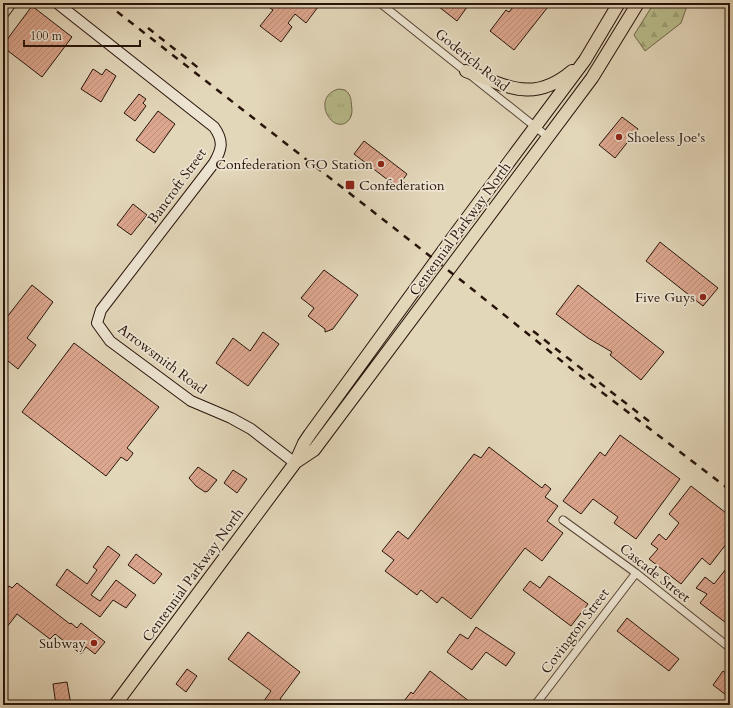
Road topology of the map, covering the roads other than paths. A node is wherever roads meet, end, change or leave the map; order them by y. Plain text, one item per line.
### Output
1 (11, 3) edge
2 (57, 3) edge
3 (380, 3) edge
4 (619, 3) edge
5 (638, 3) edge
6 (3, 14) edge
7 (585, 60) junction
8 (466, 71) junction
9 (536, 128) junction
10 (548, 136) junction
11 (97, 323) joint
12 (295, 463) junction
13 (563, 520) dead end
14 (636, 573) junction
15 (730, 648) edge
16 (115, 705) edge
17 (535, 705) edge

1 - 6 street
2 - 11 street, Bancroft Street
3 - 8 street, Goderich Road
4 - 7 main road, Centennial Parkway North
5 - 10 main road, Centennial Parkway North
7 - 8 main road
7 - 9 main road, Centennial Parkway North
8 - 9 street, Goderich Road
9 - 10 street, Goderich Road
9 - 12 main road, Centennial Parkway North
10 - 12 main road, Centennial Parkway North
11 - 12 street, Arrowsmith Road
12 - 16 main road, Centennial Parkway North
13 - 14 street, Cascade Street
14 - 15 street, Cascade Street
14 - 17 street, Covington Street

